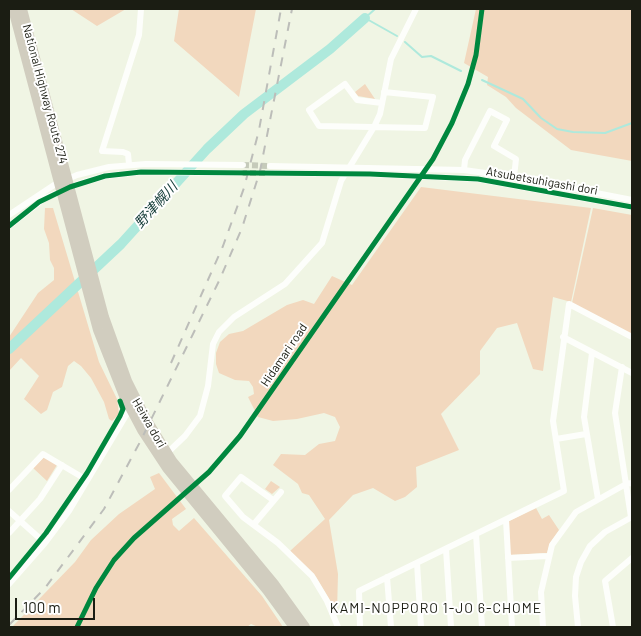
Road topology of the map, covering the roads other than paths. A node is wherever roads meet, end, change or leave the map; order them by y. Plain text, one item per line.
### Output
1 (13, 9) edge
2 (22, 9) edge
3 (141, 9) edge
4 (416, 9) edge
5 (384, 92) junction
6 (382, 103) junction
7 (374, 127) junction
8 (129, 164) junction
9 (244, 165) tunnel mouth
10 (270, 166) tunnel mouth
11 (464, 170) junction
12 (346, 171) junction
13 (241, 173) tunnel mouth
14 (267, 173) tunnel mouth
15 (514, 177) junction
16 (64, 185) junction
17 (632, 200) edge
18 (632, 207) edge
19 (9, 215) edge
20 (10, 223) edge
21 (84, 257) junction
22 (563, 337) junction
23 (632, 337) edge
24 (592, 353) junction
25 (622, 367) junction
26 (632, 373) edge
27 (133, 404) junction
28 (586, 434) junction
29 (556, 439) junction
30 (164, 456) junction
31 (62, 465) junction
32 (87, 480) junction
33 (629, 483) edge
34 (9, 490) edge
35 (281, 492) dead end
36 (598, 499) junction
37 (273, 500) junction
38 (9, 511) edge
39 (632, 517) edge
40 (506, 520) junction
41 (20, 522) junction
42 (254, 524) junction
43 (9, 533) edge
44 (476, 534) junction
45 (45, 543) junction
46 (446, 549) junction
47 (548, 556) junction
48 (508, 558) junction
49 (632, 558) edge
50 (417, 563) junction
51 (387, 577) junction
52 (9, 584) edge
53 (294, 627) edge
54 (305, 627) edge
55 (338, 627) edge
56 (360, 627) edge
57 (391, 627) edge
58 (421, 627) edge
59 (451, 627) edge
60 (482, 627) edge
61 (512, 627) edge
62 (543, 627) edge
63 (578, 627) edge
64 (613, 627) edge

1 - 16 highway, National Highway Route 274
2 - 16 highway, National Highway Route 274
3 - 8 street
4 - 5 street
5 - 6 street
5 - 7 street
6 - 7 street
6 - 7 street
7 - 12 street
8 - 9 street
8 - 16 street
10 - 12 street, Atsubetsuhigashi dori
11 - 12 street, Atsubetsuhigashi dori
11 - 15 street, Atsubetsuhigashi dori
11 - 15 street
12 - 14 street, Atsubetsuhigashi dori
12 - 18 street, Atsubetsuhigashi dori
12 - 30 street
13 - 16 street
15 - 17 street, Atsubetsuhigashi dori
16 - 19 street
16 - 20 street
16 - 21 highway, Heiwa dori
21 - 27 highway, Heiwa dori
21 - 27 highway, Heiwa dori
22 - 23 street
22 - 24 street
22 - 29 street
24 - 25 street
24 - 28 street
25 - 26 street
25 - 33 street
27 - 30 highway, Heiwa dori
27 - 32 street
28 - 29 street
28 - 36 street
29 - 40 street
30 - 53 highway, Heiwa dori
30 - 54 highway, Heiwa dori
31 - 32 street
31 - 34 street
31 - 41 street
32 - 45 street
33 - 36 street
33 - 39 street
35 - 37 street
36 - 47 street
37 - 42 street
37 - 42 street
38 - 41 street
39 - 63 street
40 - 44 street
40 - 48 street
41 - 43 street
41 - 45 street
42 - 55 street
44 - 46 street
44 - 60 street
45 - 52 street
46 - 50 street
46 - 59 street
47 - 48 street
47 - 62 street
48 - 61 street
49 - 64 street
50 - 51 street
50 - 58 street
51 - 56 street
51 - 57 street

